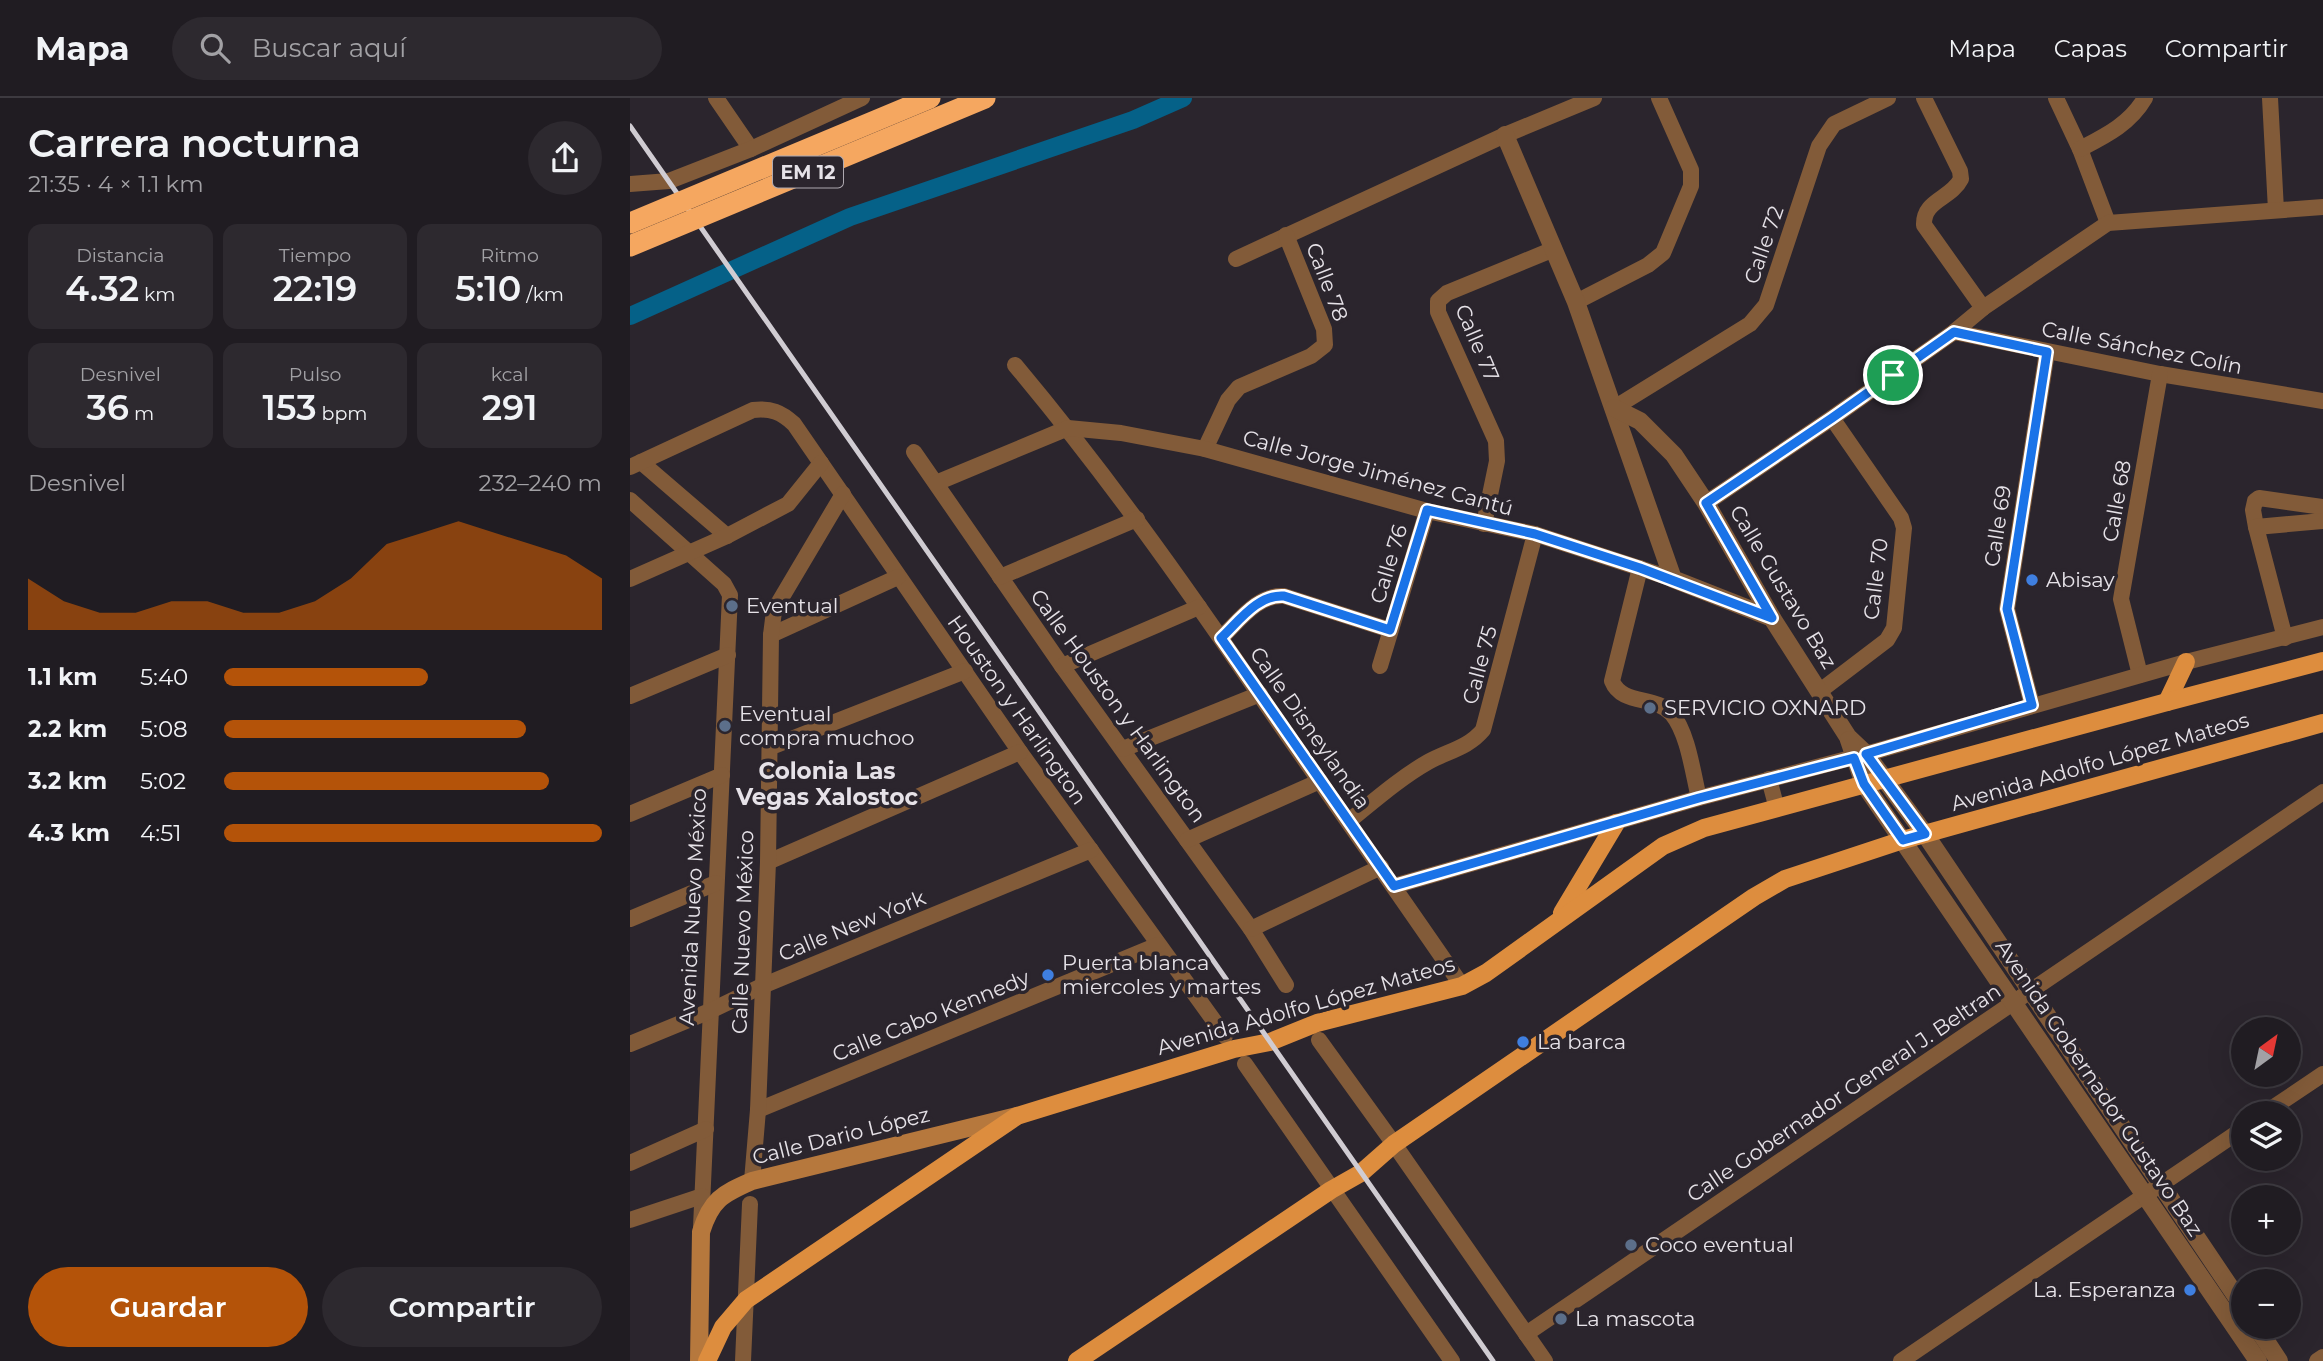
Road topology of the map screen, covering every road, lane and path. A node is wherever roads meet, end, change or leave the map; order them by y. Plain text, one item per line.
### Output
1 (716, 98) edge
2 (862, 98) edge
3 (930, 98) edge
4 (985, 98) edge
5 (1594, 98) edge
6 (1659, 98) edge
7 (1888, 98) edge
8 (1924, 98) edge
9 (2056, 98) edge
10 (2145, 98) edge
11 (2270, 98) edge
12 (1505, 135) junction
13 (751, 149) junction
14 (2080, 149) junction
15 (630, 184) edge
16 (2323, 207) edge
17 (2276, 210) junction
18 (630, 223) edge
19 (2108, 223) junction
20 (1286, 235) junction
21 (630, 246) edge
22 (1554, 249) junction
23 (1236, 259) dead end
24 (1576, 302) junction
25 (1983, 308) junction
26 (1954, 332) junction
27 (2047, 352) junction
28 (1015, 365) dead end
29 (2160, 374) junction
30 (2323, 401) edge
31 (1614, 408) junction
32 (1832, 418) junction
33 (1068, 428) junction
34 (1205, 449) junction
35 (914, 452) dead end
36 (821, 463) junction
37 (635, 465) edge
38 (936, 483) junction
39 (843, 494) junction
40 (630, 500) edge
41 (1706, 503) junction
42 (2323, 507) edge
43 (1427, 510) junction
44 (1137, 519) junction
45 (2323, 521) edge
46 (1484, 524) junction
47 (2256, 527) junction
48 (1535, 534) junction
49 (727, 536) junction
50 (690, 554) junction
51 (1640, 568) junction
52 (898, 577) junction
53 (1000, 578) junction
54 (630, 579) edge
55 (1673, 579) junction
56 (1199, 607) junction
57 (1772, 618) junction
58 (2323, 627) edge
59 (1390, 630) junction
60 (771, 635) junction
61 (1221, 638) junction
62 (2285, 638) junction
63 (728, 655) junction
64 (2323, 661) edge
65 (2186, 662) junction
66 (1062, 666) junction
67 (1380, 666) dead end
68 (965, 671) junction
69 (2140, 675) junction
70 (1820, 691) junction
71 (1260, 694) junction
72 (630, 696) edge
73 (2167, 702) junction
74 (2032, 705) junction
75 (2323, 723) edge
76 (771, 747) junction
77 (1123, 749) junction
78 (1020, 752) junction
79 (1860, 756) junction
80 (722, 775) junction
81 (1769, 779) junction
82 (1885, 779) junction
83 (1321, 781) junction
84 (1864, 784) junction
85 (2323, 792) edge
86 (1699, 798) junction
87 (1777, 809) junction
88 (630, 814) edge
89 (1349, 821) junction
90 (1616, 822) junction
91 (1925, 834) junction
92 (1187, 839) junction
93 (1903, 840) junction
94 (1091, 850) junction
95 (768, 862) junction
96 (1381, 867) junction
97 (716, 883) junction
98 (1394, 886) junction
99 (630, 919) edge
100 (1558, 919) junction
101 (1251, 929) junction
102 (1158, 945) junction
103 (1286, 985) dead end
104 (762, 986) junction
105 (1462, 986) junction
106 (2031, 992) junction
107 (2013, 1004) junction
108 (710, 1011) junction
109 (1225, 1037) dead end
110 (1319, 1040) dead end
111 (630, 1044) edge
112 (1245, 1064) dead end
113 (2323, 1074) edge
114 (2283, 1101) edge
115 (758, 1110) junction
116 (1017, 1116) junction
117 (706, 1129) junction
118 (2231, 1137) edge
119 (1394, 1144) junction
120 (630, 1163) edge
121 (752, 1181) junction
122 (2160, 1184) junction
123 (1331, 1190) junction
124 (2145, 1194) junction
125 (702, 1196) junction
126 (750, 1205) dead end
127 (630, 1220) edge
128 (701, 1232) junction
129 (2231, 1289) edge
130 (746, 1300) junction
131 (1526, 1334) junction
132 (2265, 1339) edge
133 (2323, 1357) edge
134 (699, 1361) edge
135 (707, 1361) edge
136 (743, 1361) edge
137 (1077, 1361) edge
138 (1452, 1361) edge
139 (1545, 1361) edge
140 (1900, 1361) edge
141 (2258, 1361) edge
142 (2279, 1361) edge
143 (2317, 1361) edge

1 - 13 street
2 - 13 street
3 - 18 highway, EM 12, bridge
4 - 21 highway, EM 12, bridge
5 - 12 street
6 - 24 street
7 - 31 street, Calle 72
8 - 25 street
9 - 14 street
10 - 14 street
11 - 17 street
12 - 20 street
12 - 22 street
13 - 15 street
14 - 19 street
16 - 17 street
17 - 19 street
19 - 25 street
20 - 23 street
20 - 34 street, Calle 78
22 - 24 street
22 - 46 street, Calle 77
24 - 31 street
25 - 26 street
26 - 27 street, Calle Sánchez Colín
26 - 32 street
27 - 29 street, Calle Sánchez Colín
27 - 74 street, Calle 69
28 - 33 street, Calle Disneylandia
29 - 30 street, Calle Sánchez Colín
29 - 69 street, Calle 68
31 - 41 street, Calle Gustavo Baz
31 - 55 street
32 - 41 street
32 - 70 street, Calle 70
33 - 34 street, Calle Jorge Jiménez Cantú
33 - 38 street
33 - 44 street, Calle Disneylandia
34 - 43 street, Calle Jorge Jiménez Cantú
35 - 38 street, Calle Houston y Harlington
36 - 37 street, Houston y Harlington
36 - 39 street, Houston y Harlington
36 - 49 street
37 - 49 street
38 - 53 street, Calle Houston y Harlington
39 - 52 street, Houston y Harlington
39 - 60 street, Calle Nuevo México
40 - 50 street, Avenida Nuevo México
41 - 57 street, Calle Gustavo Baz
42 - 47 street
43 - 46 street, Calle Jorge Jiménez Cantú
43 - 59 street, Calle 76
44 - 53 street
44 - 56 street, Calle Disneylandia
45 - 47 street
46 - 48 street, Calle Jorge Jiménez Cantú
47 - 62 street
48 - 51 street, Calle Jorge Jiménez Cantú
48 - 89 street, Calle 75
49 - 50 street
50 - 54 street
50 - 63 street, Avenida Nuevo México
51 - 55 street, Calle Jorge Jiménez Cantú
51 - 86 street
52 - 60 street
52 - 68 street, Houston y Harlington
53 - 66 street, Calle Houston y Harlington
55 - 57 street
56 - 61 street, Calle Disneylandia
56 - 66 street
57 - 70 street, Calle Gustavo Baz
58 - 62 street
59 - 61 street, Calle 76
59 - 67 street, Calle 76
60 - 76 street, Calle Nuevo México
61 - 71 street, Calle Disneylandia
62 - 65 street
63 - 72 street
63 - 80 street, Avenida Nuevo México
64 - 73 main road, Avenida Adolfo López Mateos
65 - 69 street
65 - 73 main road
66 - 77 street, Calle Houston y Harlington
68 - 76 street
68 - 78 street, Houston y Harlington
69 - 74 street
70 - 79 street, Calle Gustavo Baz
71 - 77 street
71 - 83 street, Calle Disneylandia
73 - 82 main road, Avenida Adolfo López Mateos
74 - 79 street
75 - 91 main road, Avenida Adolfo López Mateos
76 - 95 street, Calle Nuevo México
77 - 92 street, Calle Houston y Harlington
78 - 94 street, Houston y Harlington
78 - 95 street
79 - 81 street
79 - 82 street, Calle Gustavo Baz
79 - 84 street, Calle Gustavo Baz
80 - 88 street
80 - 97 street, Avenida Nuevo México
81 - 86 street
81 - 87 street
82 - 84 main road, Avenida Adolfo López Mateos
82 - 91 street, Calle Gustavo Baz
83 - 89 street, Calle Disneylandia
83 - 92 street
84 - 87 main road, Avenida Adolfo López Mateos
84 - 93 street, Calle Gustavo Baz
85 - 106 street, Calle Gobernador General J. Beltran
86 - 90 street
87 - 100 main road, Avenida Adolfo López Mateos
89 - 96 street, Calle Disneylandia
90 - 98 street
90 - 100 main road
91 - 93 main road, Avenida Adolfo López Mateos
91 - 106 street, Avenida Gobernador Gustavo Baz
92 - 101 street, Calle Houston y Harlington
93 - 107 street, Avenida Gobernador Gustavo Baz
93 - 119 main road, Avenida Adolfo López Mateos
94 - 102 street, Houston y Harlington
94 - 104 street, Calle New York
95 - 104 street, Calle Nuevo México
96 - 98 street, Calle Disneylandia
96 - 101 street
97 - 99 street
97 - 108 street, Avenida Nuevo México
98 - 105 street, Calle Disneylandia
100 - 105 main road, Avenida Adolfo López Mateos
101 - 103 street, Calle Houston y Harlington
102 - 109 street, Houston y Harlington
102 - 115 street, Calle Cabo Kennedy
104 - 108 street, Calle New York
104 - 115 street, Calle Nuevo México
105 - 116 main road, Avenida Adolfo López Mateos
106 - 107 street, Calle Gobernador General J. Beltran
106 - 122 street, Avenida Gobernador Gustavo Baz
107 - 124 street, Avenida Gobernador Gustavo Baz
107 - 131 street, Calle Gobernador General J. Beltran
108 - 111 street, Calle New York
108 - 117 street, Avenida Nuevo México
110 - 119 street
112 - 123 street
113 - 114 street
115 - 121 street, Calle Nuevo México
116 - 121 main road, Calle Dario López
116 - 130 main road, Avenida Adolfo López Mateos
117 - 120 street
117 - 125 street, Avenida Nuevo México
118 - 122 street
119 - 123 main road, Avenida Adolfo López Mateos
119 - 131 street
121 - 128 main road, Calle Dario López
122 - 124 street
122 - 129 street, Avenida Gobernador Gustavo Baz
123 - 137 main road, Avenida Adolfo López Mateos
123 - 138 street
124 - 140 street
124 - 141 street, Avenida Gobernador Gustavo Baz
125 - 127 street
125 - 128 street, Avenida Nuevo México
126 - 130 street
128 - 134 main road, Avenida Nuevo México
130 - 135 main road, Avenida Adolfo López Mateos
130 - 136 street
131 - 139 street
132 - 142 street
133 - 143 street

